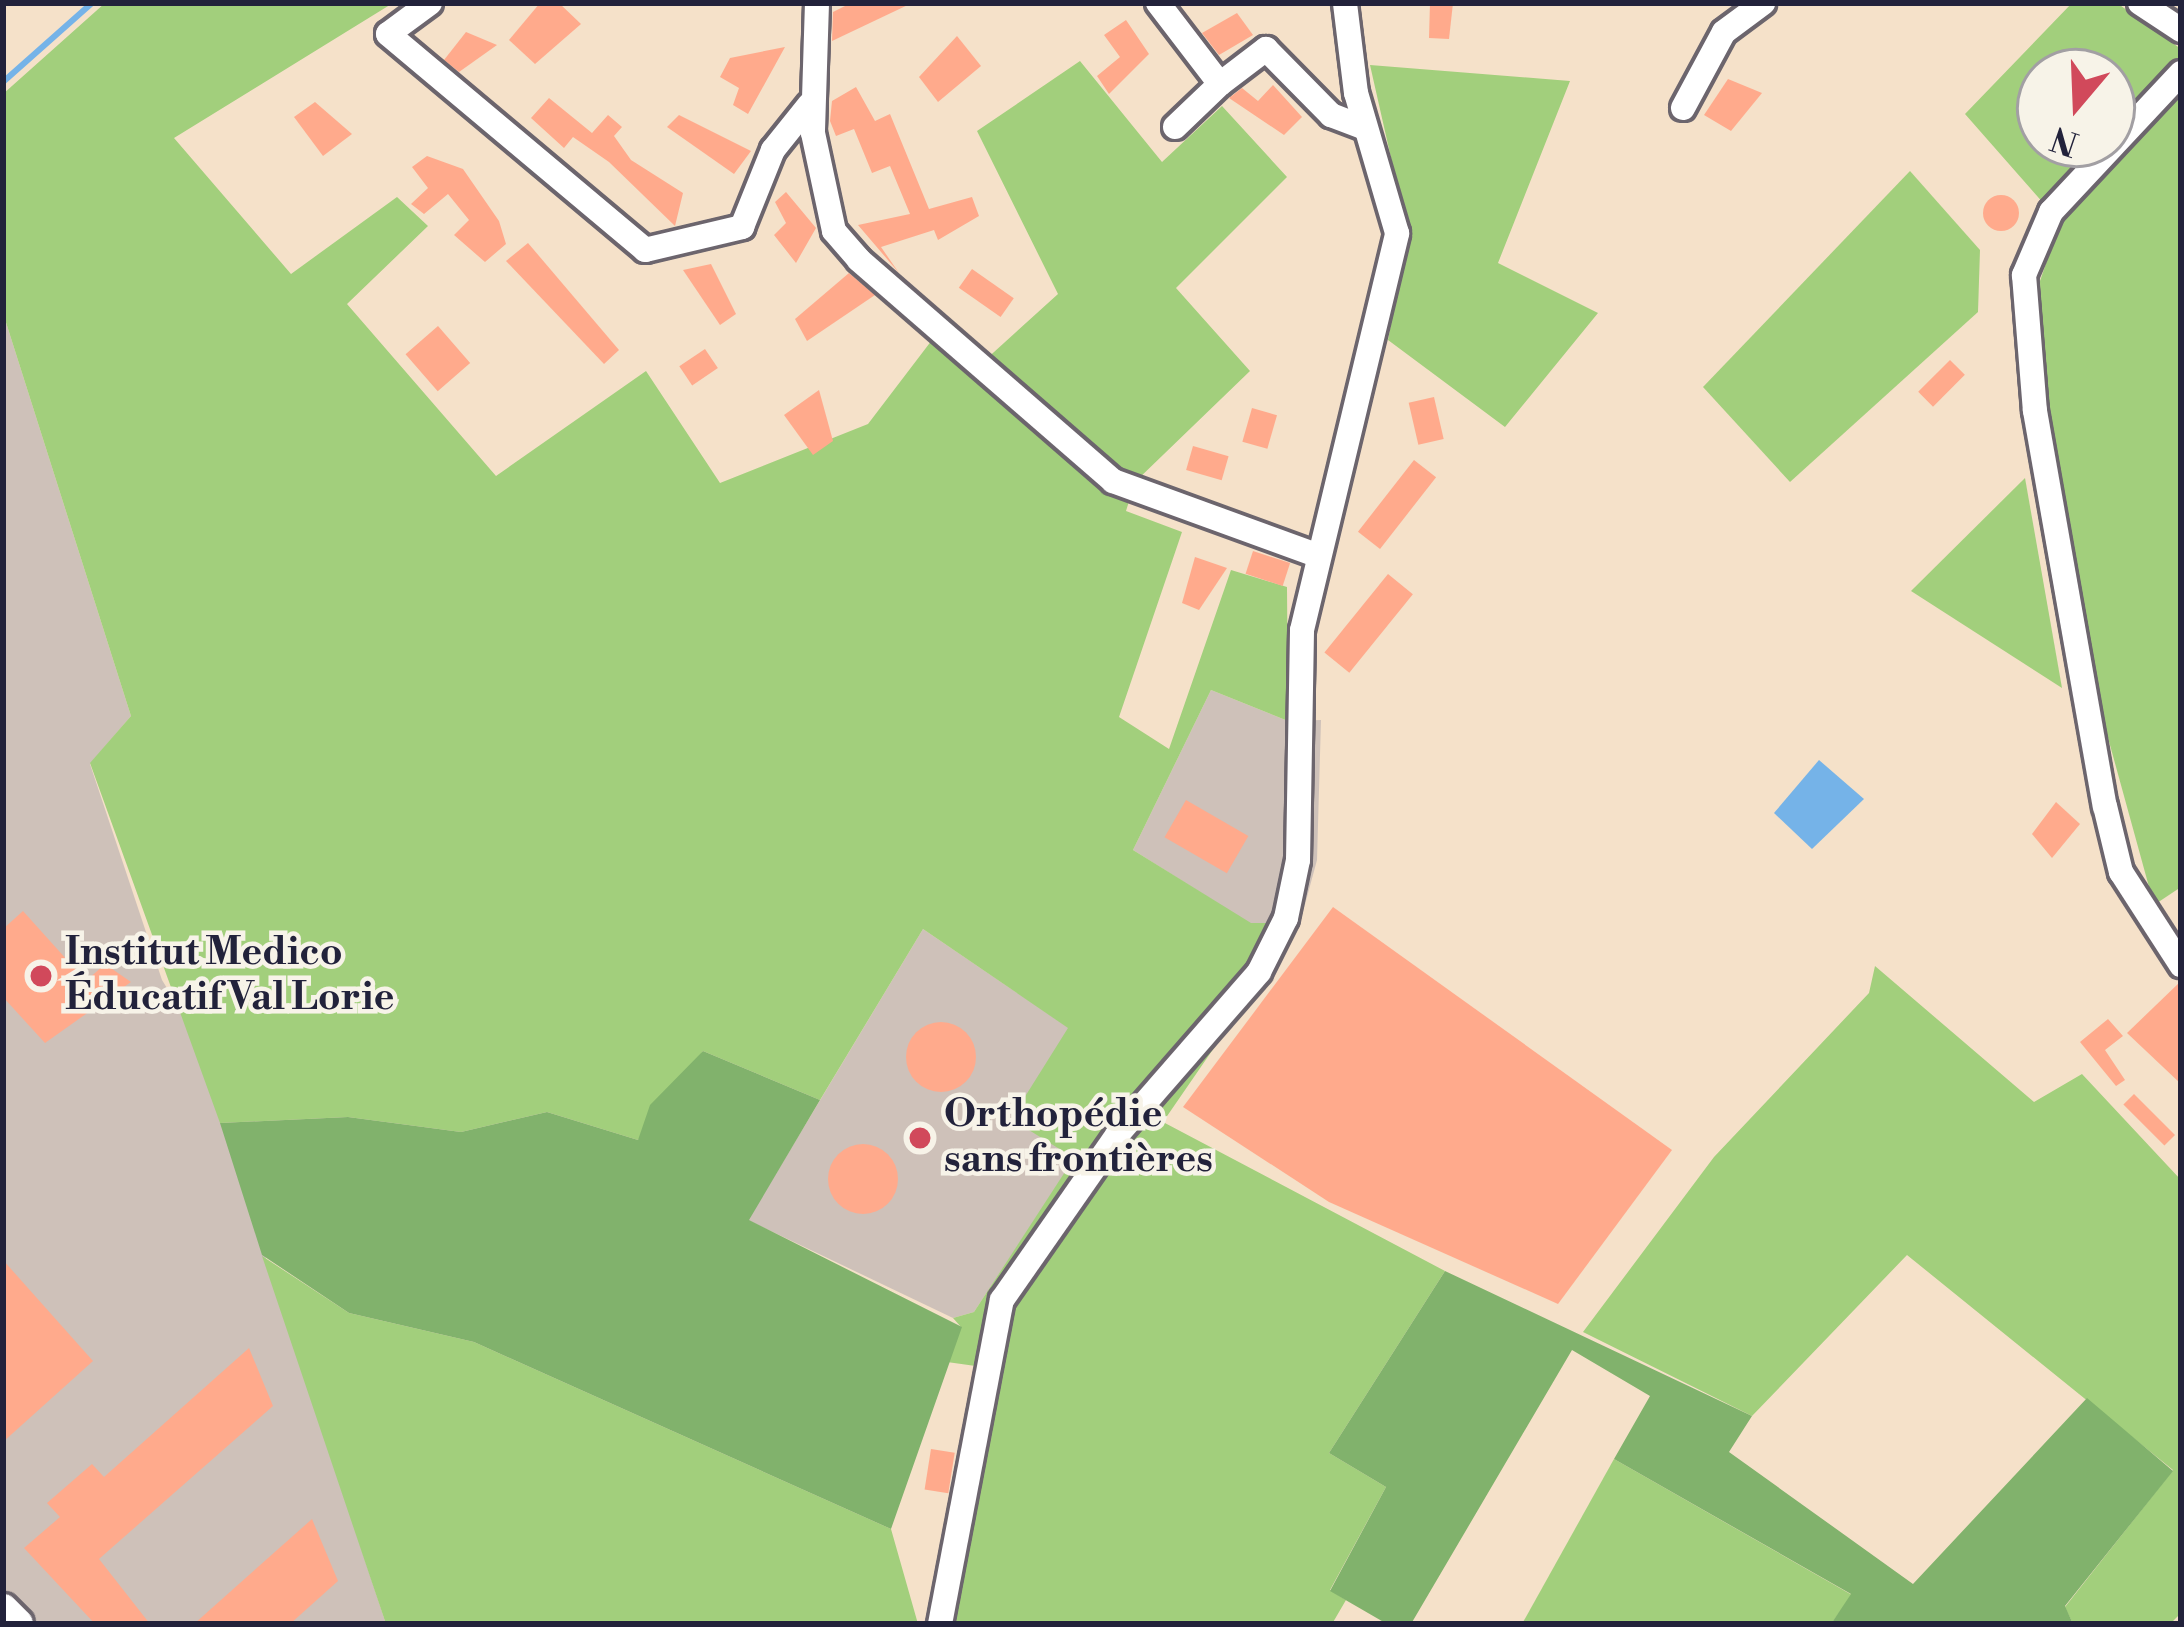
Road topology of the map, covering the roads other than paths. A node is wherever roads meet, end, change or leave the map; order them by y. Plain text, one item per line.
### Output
1 (430, 3) edge
2 (817, 3) edge
3 (1158, 3) edge
4 (1345, 3) edge
5 (1763, 3) edge
6 (2140, 3) edge
7 (2181, 30) edge
8 (2181, 74) edge
9 (1220, 84) junction
10 (809, 105) junction
11 (1683, 108) dead end
12 (1175, 127) dead end
13 (1365, 128) junction
14 (1316, 555) junction
15 (2181, 965) edge
16 (3, 1609) edge
17 (18, 1624) edge
18 (940, 1624) edge

1 - 10 street
2 - 10 street
3 - 9 street
4 - 13 street
5 - 11 street
6 - 7 street
8 - 15 street
9 - 12 street
9 - 13 street
10 - 14 street
13 - 14 street
14 - 18 street
16 - 17 street

